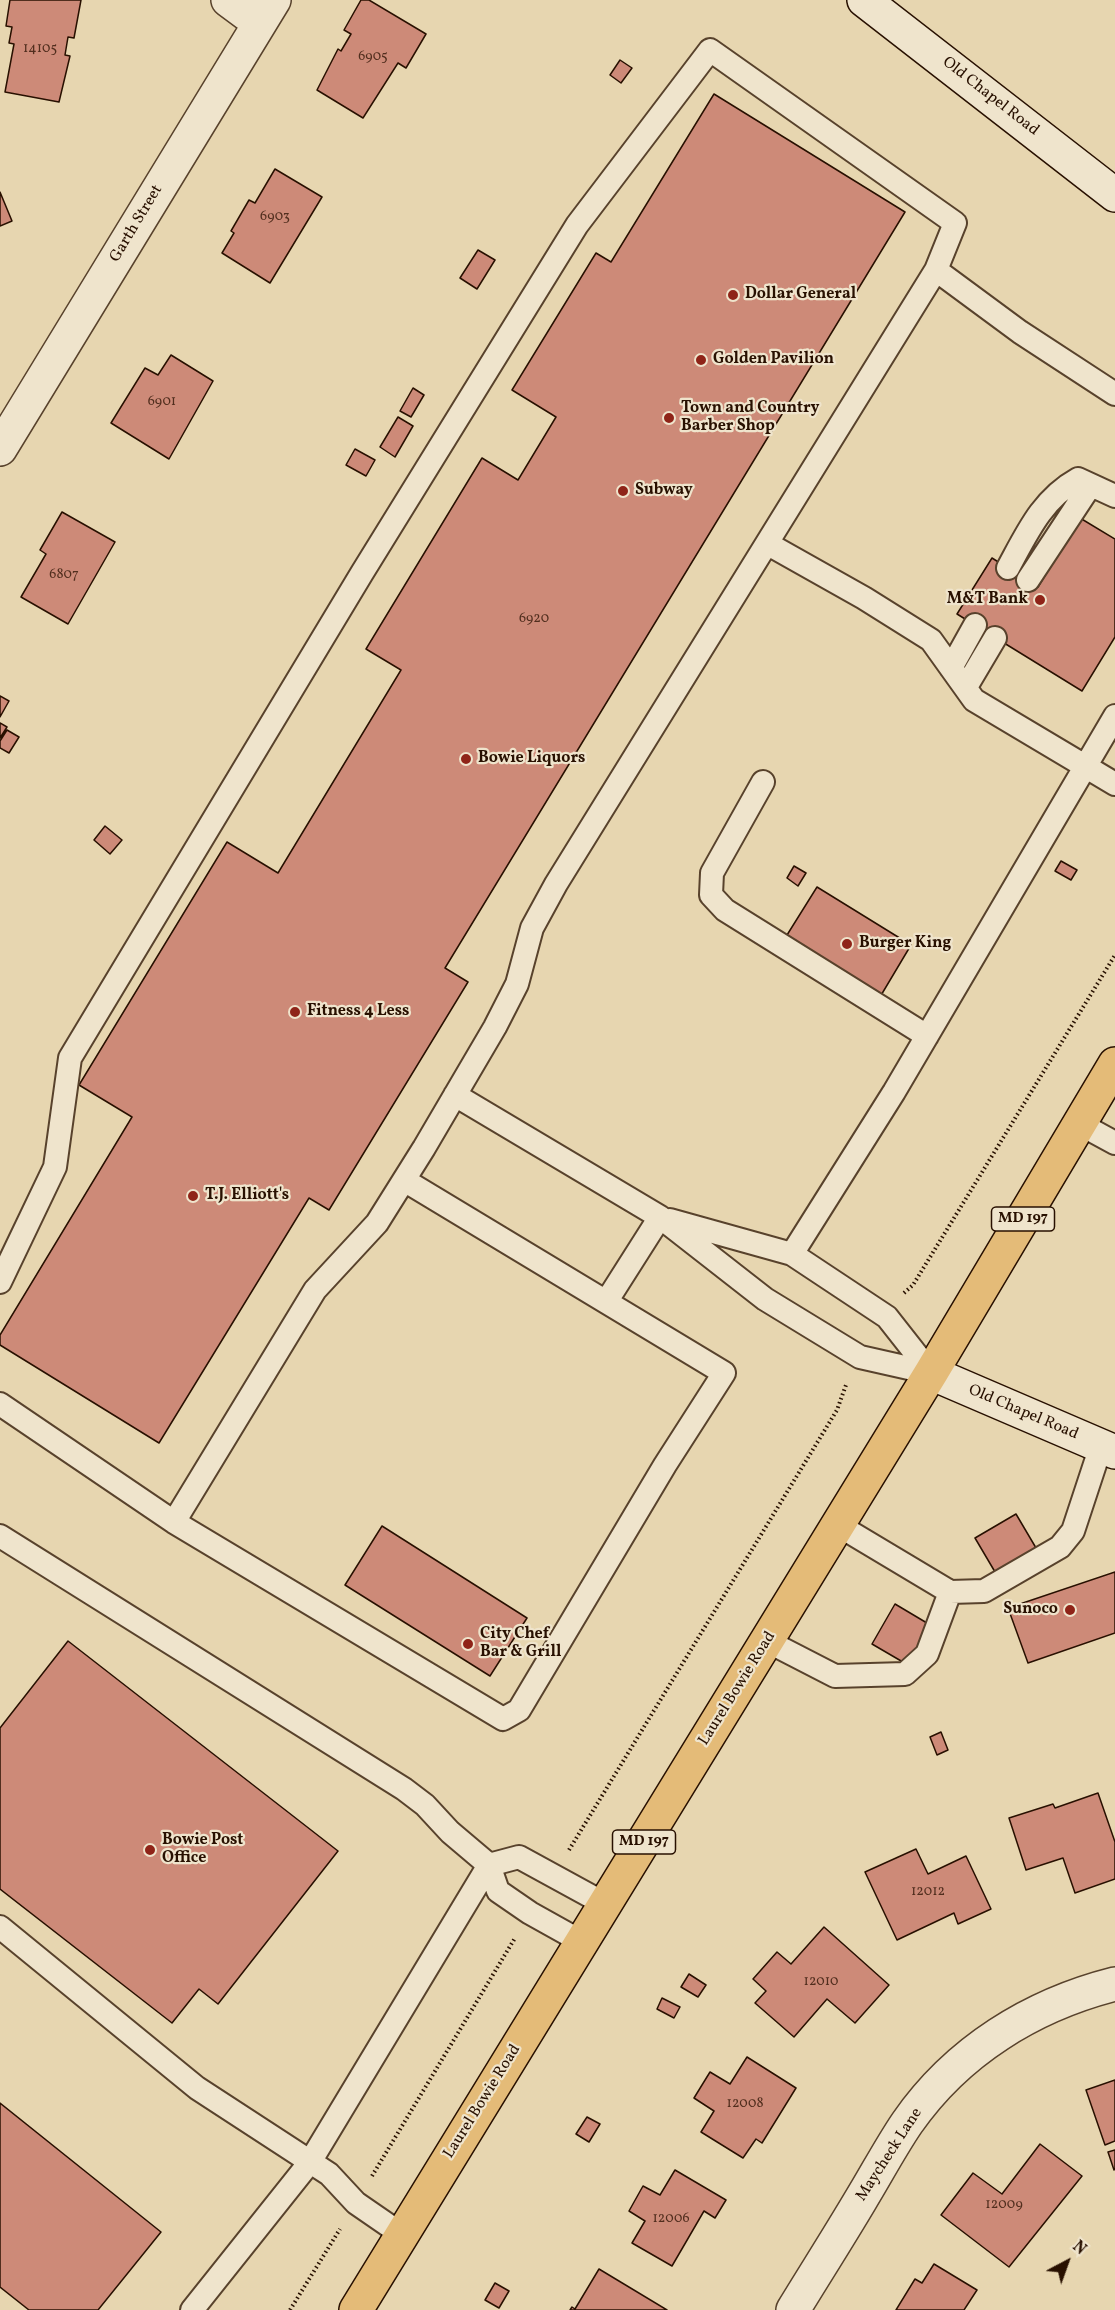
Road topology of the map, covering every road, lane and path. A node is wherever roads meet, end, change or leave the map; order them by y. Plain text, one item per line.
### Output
1 (228, 0) edge
2 (864, 0) edge
3 (267, 12) edge
4 (1115, 195) edge
5 (936, 270) junction
6 (1115, 394) edge
7 (0, 448) edge
8 (1115, 496) edge
9 (768, 544) junction
10 (1017, 574) dead end
11 (984, 631) dead end
12 (958, 676) junction
13 (1115, 716) edge
14 (1085, 766) junction
15 (763, 782) dead end
16 (1115, 784) edge
17 (1115, 955) edge
18 (927, 1036) junction
19 (1111, 1078) edge
20 (455, 1095) junction
21 (1080, 1124) junction
22 (1115, 1143) edge
23 (404, 1180) junction
24 (660, 1217) junction
25 (792, 1254) junction
26 (0, 1282) edge
27 (606, 1302) junction
28 (887, 1317) junction
29 (860, 1357) junction
30 (931, 1373) junction
31 (0, 1404) edge
32 (1108, 1449) edge
33 (174, 1522) junction
34 (838, 1525) junction
35 (0, 1536) edge
36 (950, 1592) junction
37 (767, 1641) junction
38 (489, 1865) junction
39 (553, 1876) junction
40 (605, 1904) junction
41 (530, 1913) junction
42 (0, 1927) edge
43 (582, 1942) junction
44 (1115, 1984) edge
45 (310, 2162) junction
46 (356, 2203) junction
47 (401, 2234) junction
48 (192, 2310) edge
49 (290, 2310) edge
50 (356, 2310) edge
51 (793, 2310) edge

1 - 3 street
2 - 4 street, Old Chapel Road
3 - 7 street, Garth Street
5 - 6 lane
5 - 9 lane
5 - 26 lane
8 - 10 lane
9 - 12 lane
9 - 20 lane
11 - 12 lane
12 - 14 lane
13 - 14 lane
14 - 16 lane
14 - 18 lane
15 - 18 lane
17 - 28 path
18 - 25 lane
19 - 21 main road, Laurel Bowie Road / MD 197
20 - 23 lane
20 - 24 lane
21 - 22 lane
21 - 30 main road, Laurel Bowie Road / MD 197
23 - 27 lane
23 - 33 lane
24 - 25 lane
24 - 27 lane
24 - 29 lane
25 - 28 lane
27 - 33 lane
28 - 30 lane
29 - 30 lane
29 - 39 path
30 - 32 street, Old Chapel Road
30 - 34 main road, Laurel Bowie Road / MD 197
31 - 33 lane
32 - 36 lane
34 - 36 lane
34 - 37 main road, Laurel Bowie Road / MD 197
35 - 38 lane
36 - 37 lane
37 - 40 main road, Laurel Bowie Road / MD 197
38 - 39 lane
38 - 41 lane
38 - 45 lane
39 - 40 lane
40 - 43 main road, Laurel Bowie Road / MD 197
41 - 43 lane
41 - 46 path
42 - 45 lane
43 - 47 main road, Laurel Bowie Road / MD 197
44 - 51 street, Maycheck Lane
45 - 46 lane
45 - 48 lane
46 - 47 lane
46 - 49 path
47 - 50 main road, Laurel Bowie Road / MD 197

